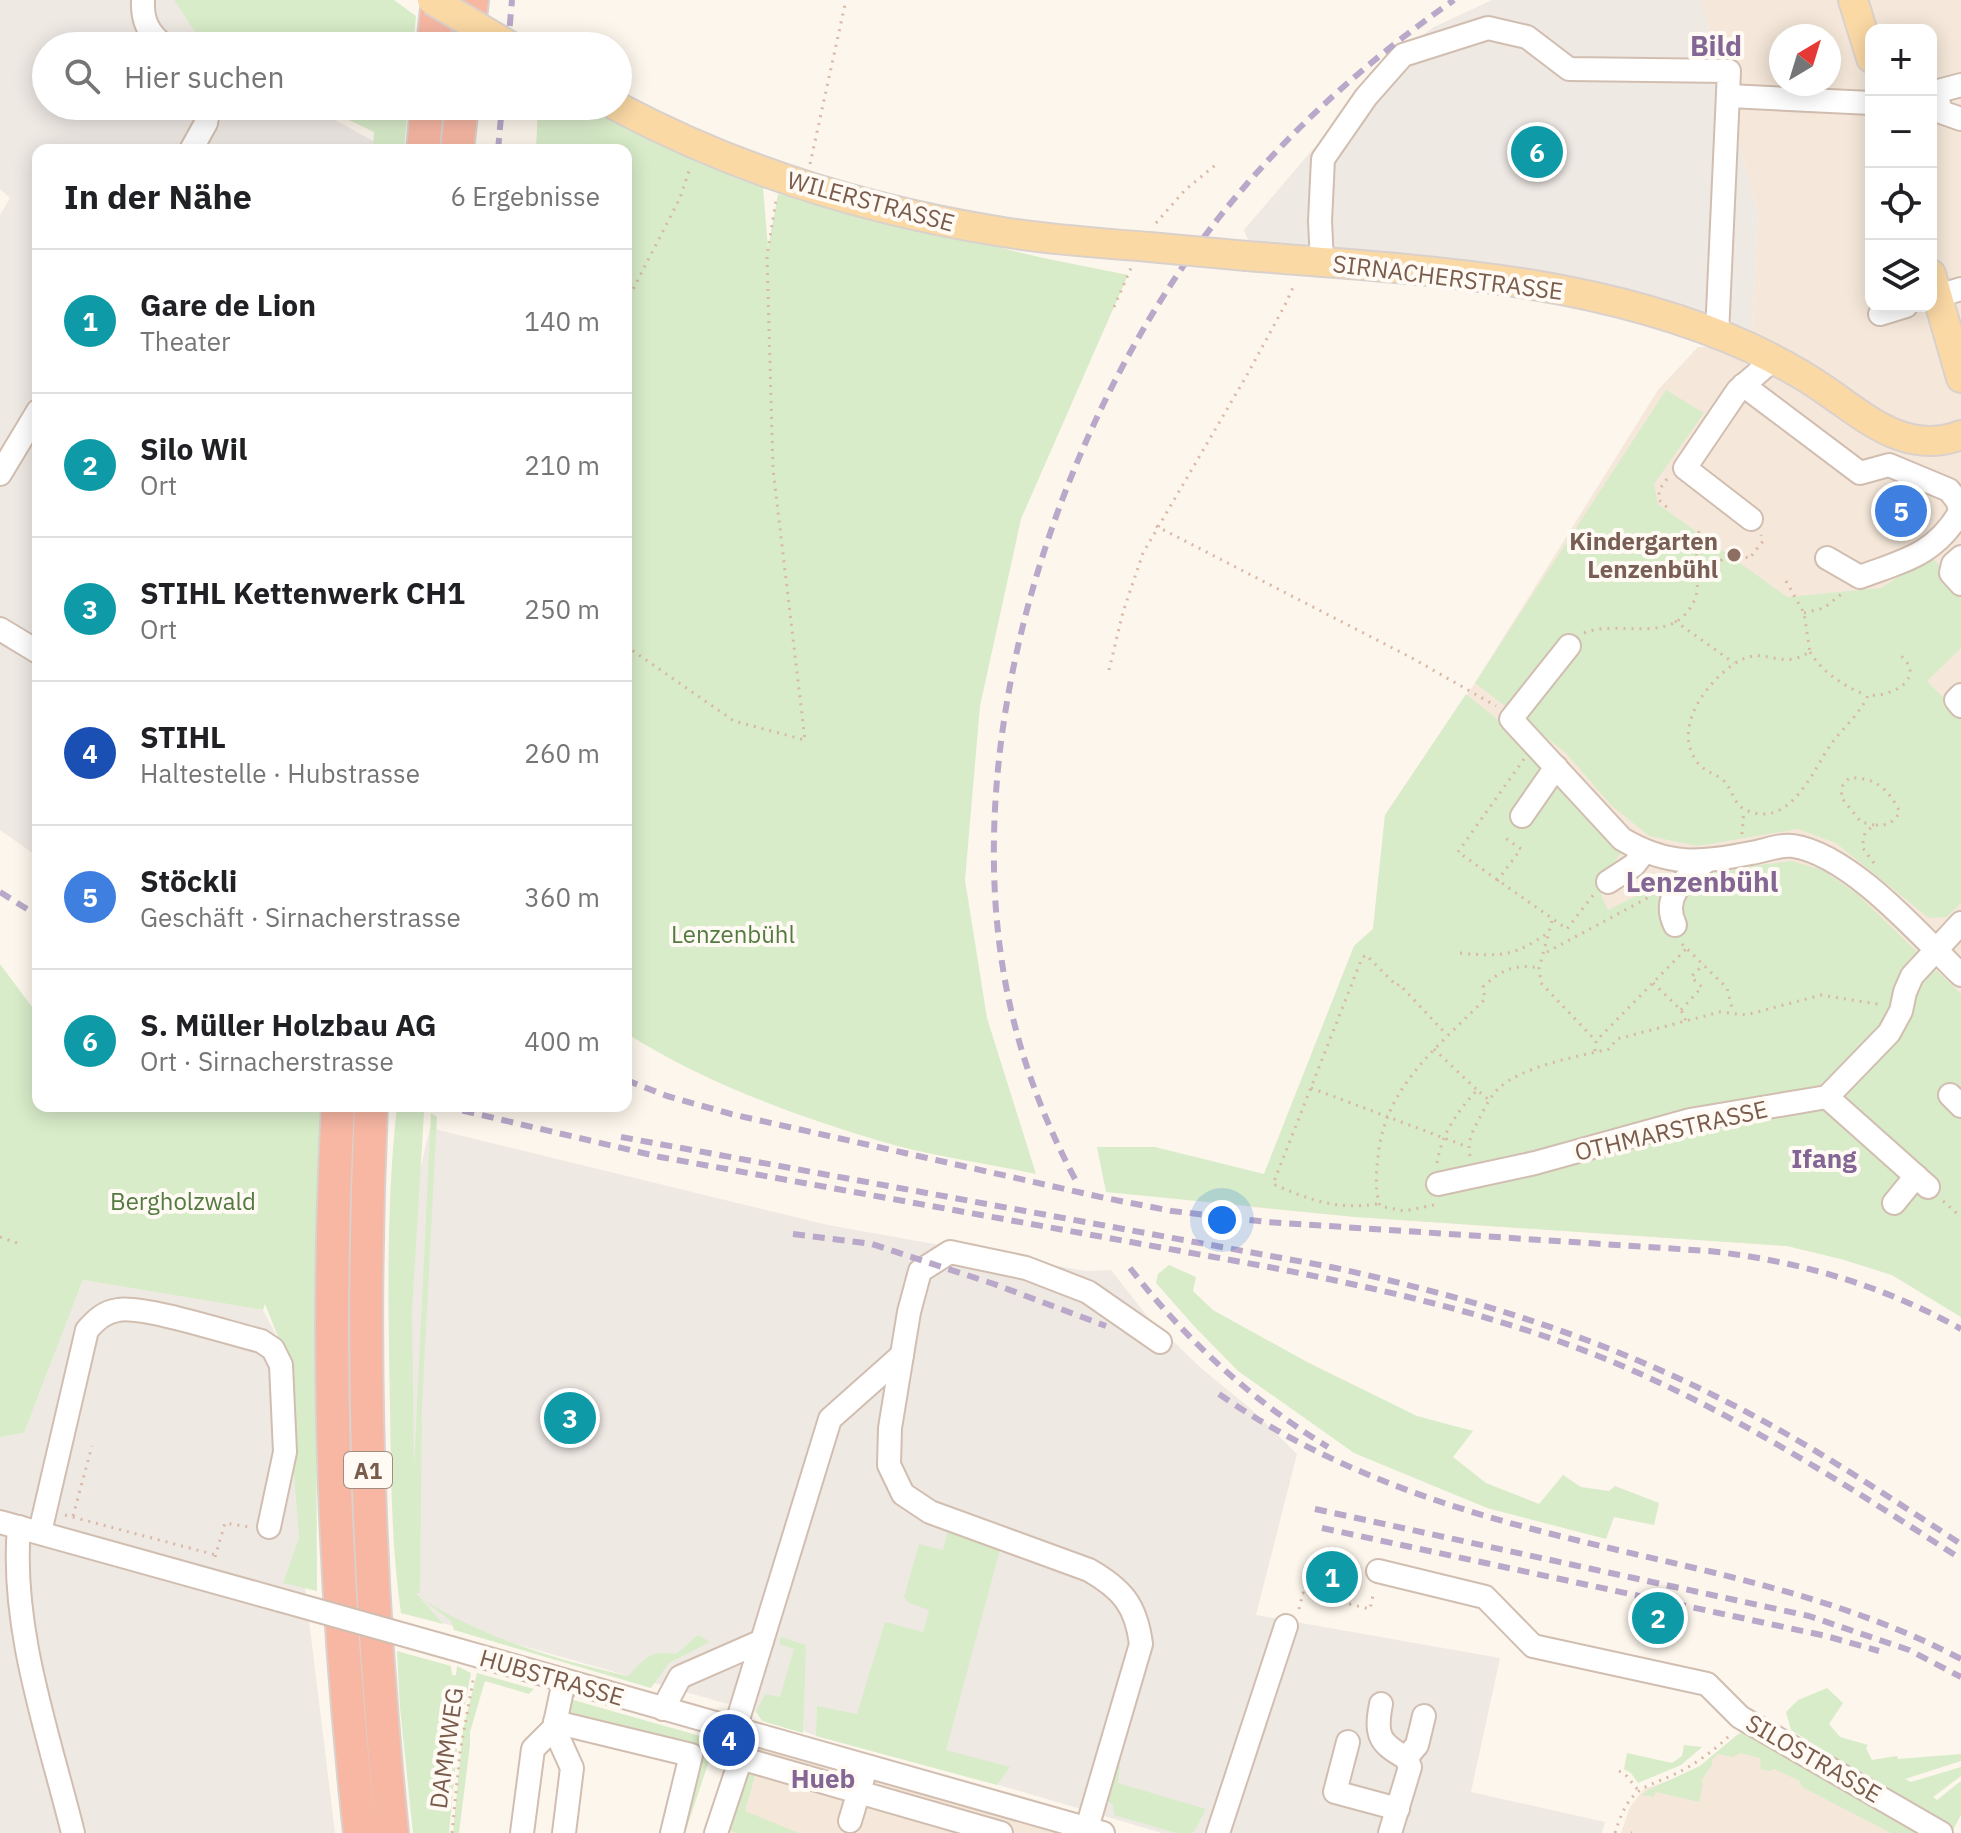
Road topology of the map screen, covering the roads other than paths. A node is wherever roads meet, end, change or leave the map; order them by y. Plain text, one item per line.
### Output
1 (143, 0) edge
2 (432, 0) edge
3 (438, 0) edge
4 (472, 0) edge
5 (1861, 2) edge
6 (1865, 24) edge
7 (151, 32) edge
8 (435, 32) edge
9 (469, 32) edge
10 (486, 32) edge
11 (1961, 85) edge
12 (1937, 92) edge
13 (1729, 96) junction
14 (1934, 96) edge
15 (1865, 103) edge
16 (632, 114) edge
17 (1961, 119) edge
18 (207, 120) edge
19 (426, 120) edge
20 (460, 120) edge
21 (194, 144) edge
22 (424, 144) edge
23 (458, 144) edge
24 (1144, 247) joint
25 (1312, 261) junction
26 (1940, 289) edge
27 (1886, 312) edge
28 (1880, 314) dead end
29 (1717, 334) junction
30 (1774, 359) junction
31 (1961, 378) edge
32 (1743, 385) junction
33 (32, 434) edge
34 (1961, 435) edge
35 (0, 474) edge
36 (1751, 519) road end
37 (1961, 557) edge
38 (1827, 558) dead end
39 (1961, 584) edge
40 (0, 629) edge
41 (1569, 646) road end
42 (32, 648) edge
43 (1961, 695) edge
44 (1961, 706) edge
45 (1556, 767) junction
46 (1522, 816) dead end
47 (1644, 852) junction
48 (1705, 862) junction
49 (1608, 882) road end
50 (1961, 923) edge
51 (1675, 925) dead end
52 (1935, 949) junction
53 (1961, 975) edge
54 (1827, 1097) junction
55 (338, 1112) edge
56 (371, 1112) edge
57 (1438, 1184) road end
58 (1894, 1203) dead end
59 (1160, 1342) dead end
60 (902, 1355) junction
61 (26, 1523) edge
62 (269, 1527) road end
63 (1378, 1571) road end
64 (1286, 1626) dead end
65 (762, 1641) junction
66 (564, 1681) junction
67 (1381, 1704) dead end
68 (663, 1709) junction
69 (1424, 1716) dead end
70 (548, 1725) junction
71 (742, 1731) junction
72 (1397, 1753) junction
73 (740, 1758) junction
74 (861, 1784) junction
75 (1398, 1809) junction
76 (850, 1821) dead end
77 (523, 1827) edge
78 (1095, 1830) edge
79 (73, 1833) edge
80 (360, 1833) edge
81 (392, 1833) edge
82 (565, 1833) edge
83 (672, 1833) edge
84 (716, 1833) edge
85 (1001, 1833) edge
86 (1218, 1833) edge
87 (1390, 1833) edge
88 (1941, 1833) edge

1 - 7 street
2 - 10 main road, bridge
3 - 8 highway
4 - 9 highway
5 - 6 main road
11 - 12 street
13 - 15 street
13 - 25 street
13 - 29 street
14 - 17 street
16 - 24 main road, WILERSTRASSE
18 - 21 street
19 - 22 highway
20 - 23 highway
24 - 25 main road, SIRNACHERSTRASSE, bridge
25 - 29 main road, SIRNACHERSTRASSE
26 - 31 main road
27 - 28 street
29 - 30 main road, SIRNACHERSTRASSE
30 - 32 street
30 - 34 main road, SIRNACHERSTRASSE
32 - 36 street
32 - 38 street
33 - 35 street
37 - 39 street
40 - 42 street
41 - 45 street
43 - 44 street
45 - 46 street
45 - 47 street
47 - 48 street
47 - 49 street
48 - 51 street
48 - 52 street
50 - 52 street
52 - 53 street
52 - 54 street
54 - 57 street, OTHMARSTRASSE
54 - 58 street
55 - 80 highway, A1
56 - 81 highway, A1
59 - 60 street
60 - 65 street
60 - 78 street
61 - 62 street
61 - 66 street, HUBSTRASSE, bridge
61 - 79 street
63 - 88 street, SILOSTRASSE
64 - 86 street
65 - 68 street
65 - 71 street
66 - 68 street, HUBSTRASSE
66 - 70 street
67 - 72 street
68 - 71 street, HUBSTRASSE
69 - 72 street
70 - 77 street
70 - 82 street
70 - 83 street
71 - 73 street
71 - 78 street, HUBSTRASSE
72 - 75 street
72 - 75 street
73 - 74 street
73 - 84 street
74 - 76 street
74 - 85 street
75 - 87 street
77 - 82 street

